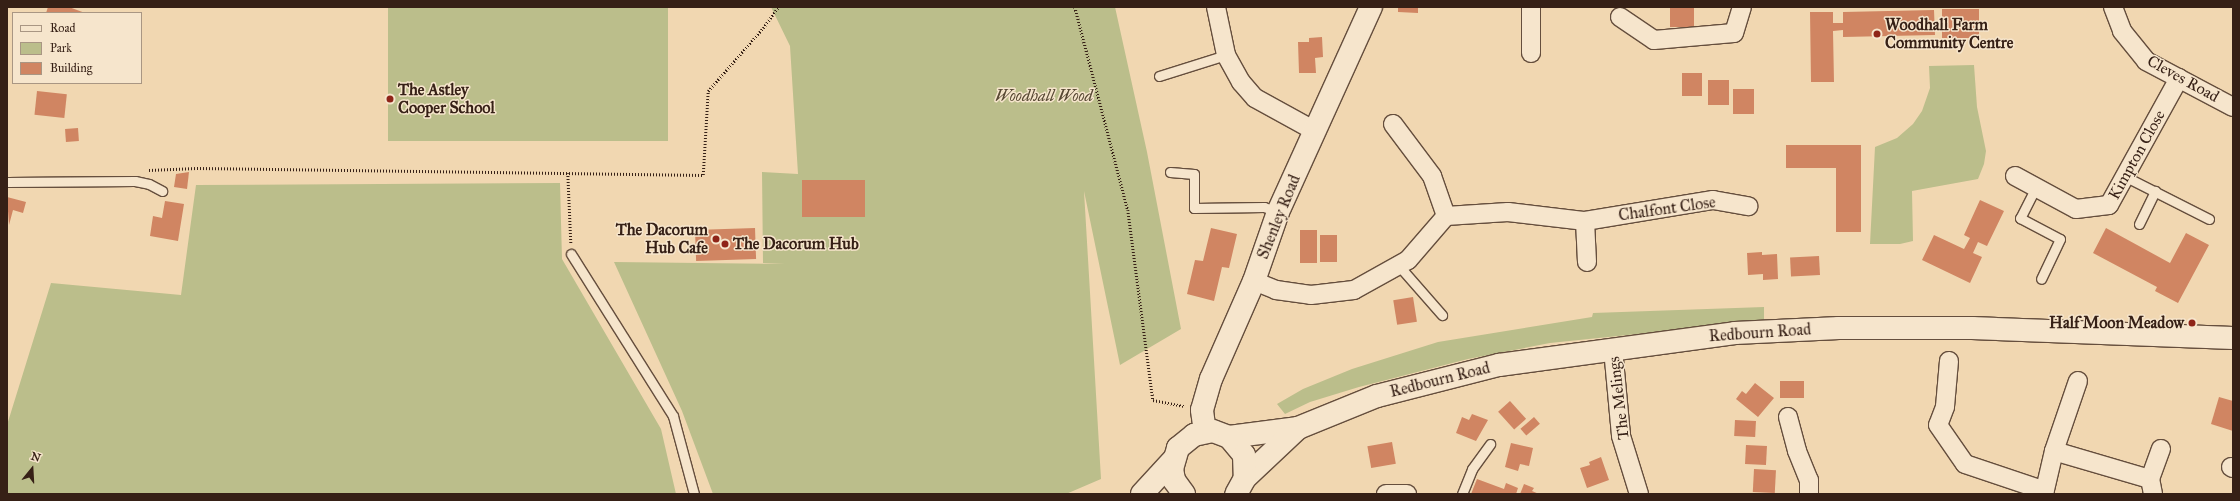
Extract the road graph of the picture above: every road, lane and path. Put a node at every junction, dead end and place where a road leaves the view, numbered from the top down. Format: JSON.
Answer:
{"nodes":[{"id":1,"x":778,"y":7,"type":"edge"},
{"id":2,"x":1074,"y":7,"type":"edge"},
{"id":3,"x":1216,"y":7,"type":"edge"},
{"id":4,"x":1371,"y":7,"type":"edge"},
{"id":5,"x":1531,"y":7,"type":"edge"},
{"id":6,"x":1742,"y":7,"type":"edge"},
{"id":7,"x":2113,"y":7,"type":"edge"},
{"id":8,"x":1620,"y":17,"type":"dead end"},
{"id":9,"x":1531,"y":53,"type":"dead end"},
{"id":10,"x":1226,"y":55,"type":"junction"},
{"id":11,"x":1159,"y":76,"type":"dead end"},
{"id":12,"x":2179,"y":78,"type":"junction"},
{"id":13,"x":2233,"y":107,"type":"edge"},
{"id":14,"x":1393,"y":124,"type":"dead end"},
{"id":15,"x":1315,"y":131,"type":"junction"},
{"id":16,"x":141,"y":170,"type":"dead end"},
{"id":17,"x":1170,"y":172,"type":"dead end"},
{"id":18,"x":568,"y":173,"type":"junction"},
{"id":19,"x":2015,"y":176,"type":"dead end"},
{"id":20,"x":2126,"y":177,"type":"junction"},
{"id":21,"x":7,"y":182,"type":"edge"},
{"id":22,"x":2036,"y":187,"type":"junction"},
{"id":23,"x":162,"y":191,"type":"dead end"},
{"id":24,"x":2155,"y":191,"type":"junction"},
{"id":25,"x":1748,"y":206,"type":"dead end"},
{"id":26,"x":1278,"y":212,"type":"junction"},
{"id":27,"x":1446,"y":216,"type":"junction"},
{"id":28,"x":2208,"y":219,"type":"dead end"},
{"id":29,"x":1585,"y":221,"type":"junction"},
{"id":30,"x":2139,"y":224,"type":"dead end"},
{"id":31,"x":571,"y":254,"type":"joint"},
{"id":32,"x":1587,"y":262,"type":"dead end"},
{"id":33,"x":1400,"y":267,"type":"junction"},
{"id":34,"x":2041,"y":279,"type":"dead end"},
{"id":35,"x":1254,"y":281,"type":"junction"},
{"id":36,"x":1442,"y":315,"type":"dead end"},
{"id":37,"x":2233,"y":338,"type":"edge"},
{"id":38,"x":1613,"y":349,"type":"junction"},
{"id":39,"x":1949,"y":361,"type":"dead end"},
{"id":40,"x":2078,"y":381,"type":"dead end"},
{"id":41,"x":1202,"y":410,"type":"junction"},
{"id":42,"x":1788,"y":417,"type":"dead end"},
{"id":43,"x":1298,"y":428,"type":"junction"},
{"id":44,"x":1205,"y":432,"type":"junction"},
{"id":45,"x":1229,"y":437,"type":"junction"},
{"id":46,"x":1490,"y":444,"type":"dead end"},
{"id":47,"x":2161,"y":449,"type":"dead end"},
{"id":48,"x":2054,"y":451,"type":"junction"},
{"id":49,"x":1174,"y":458,"type":"junction"},
{"id":50,"x":1241,"y":486,"type":"edge"},
{"id":51,"x":2152,"y":487,"type":"edge"},
{"id":52,"x":2045,"y":492,"type":"edge"},
{"id":53,"x":694,"y":494,"type":"edge"},
{"id":54,"x":1142,"y":494,"type":"edge"},
{"id":55,"x":1184,"y":494,"type":"edge"},
{"id":56,"x":1386,"y":494,"type":"edge"},
{"id":57,"x":1407,"y":494,"type":"edge"},
{"id":58,"x":1462,"y":494,"type":"edge"},
{"id":59,"x":1639,"y":494,"type":"edge"},
{"id":60,"x":1808,"y":494,"type":"edge"}],
"edges":[{"from":1,"to":18,"type":"path"},
{"from":2,"to":41,"type":"path"},
{"from":3,"to":10,"type":"street"},
{"from":4,"to":15,"type":"main road","name":"Shenley Road"},
{"from":5,"to":9,"type":"street"},
{"from":6,"to":8,"type":"street"},
{"from":7,"to":12,"type":"street","name":"Cleves Road"},
{"from":10,"to":11,"type":"lane"},
{"from":10,"to":15,"type":"street"},
{"from":12,"to":13,"type":"street","name":"Cleves Road"},
{"from":12,"to":20,"type":"street","name":"Kimpton Close"},
{"from":14,"to":27,"type":"street"},
{"from":15,"to":26,"type":"main road","name":"Shenley Road"},
{"from":16,"to":18,"type":"path"},
{"from":17,"to":26,"type":"lane"},
{"from":18,"to":31,"type":"path"},
{"from":19,"to":22,"type":"street","name":"Kimpton Close"},
{"from":20,"to":22,"type":"street","name":"Kimpton Close"},
{"from":20,"to":24,"type":"lane"},
{"from":21,"to":23,"type":"lane"},
{"from":22,"to":34,"type":"lane"},
{"from":24,"to":28,"type":"lane"},
{"from":24,"to":30,"type":"lane"},
{"from":25,"to":29,"type":"street","name":"Chalfont Close"},
{"from":26,"to":35,"type":"main road","name":"Shenley Road"},
{"from":27,"to":29,"type":"street","name":"Chalfont Close"},
{"from":27,"to":33,"type":"street"},
{"from":29,"to":32,"type":"street"},
{"from":31,"to":53,"type":"lane"},
{"from":33,"to":35,"type":"street"},
{"from":33,"to":36,"type":"lane"},
{"from":35,"to":41,"type":"main road","name":"Shenley Road"},
{"from":37,"to":38,"type":"main road","name":"Redbourn Road"},
{"from":38,"to":43,"type":"main road","name":"Redbourn Road"},
{"from":38,"to":59,"type":"street","name":"The Melings"},
{"from":39,"to":52,"type":"street"},
{"from":40,"to":48,"type":"street"},
{"from":41,"to":44,"type":"main road","name":"Shenley Road"},
{"from":42,"to":60,"type":"street"},
{"from":43,"to":45,"type":"main road","name":"Redbourn Road"},
{"from":43,"to":50,"type":"main road","name":"Redbourn Road"},
{"from":44,"to":45,"type":"main road"},
{"from":44,"to":49,"type":"main road"},
{"from":45,"to":50,"type":"main road"},
{"from":46,"to":58,"type":"lane"},
{"from":47,"to":51,"type":"street"},
{"from":48,"to":51,"type":"street"},
{"from":48,"to":52,"type":"street"},
{"from":49,"to":54,"type":"main road"},
{"from":49,"to":55,"type":"main road"},
{"from":56,"to":57,"type":"street"}]}
